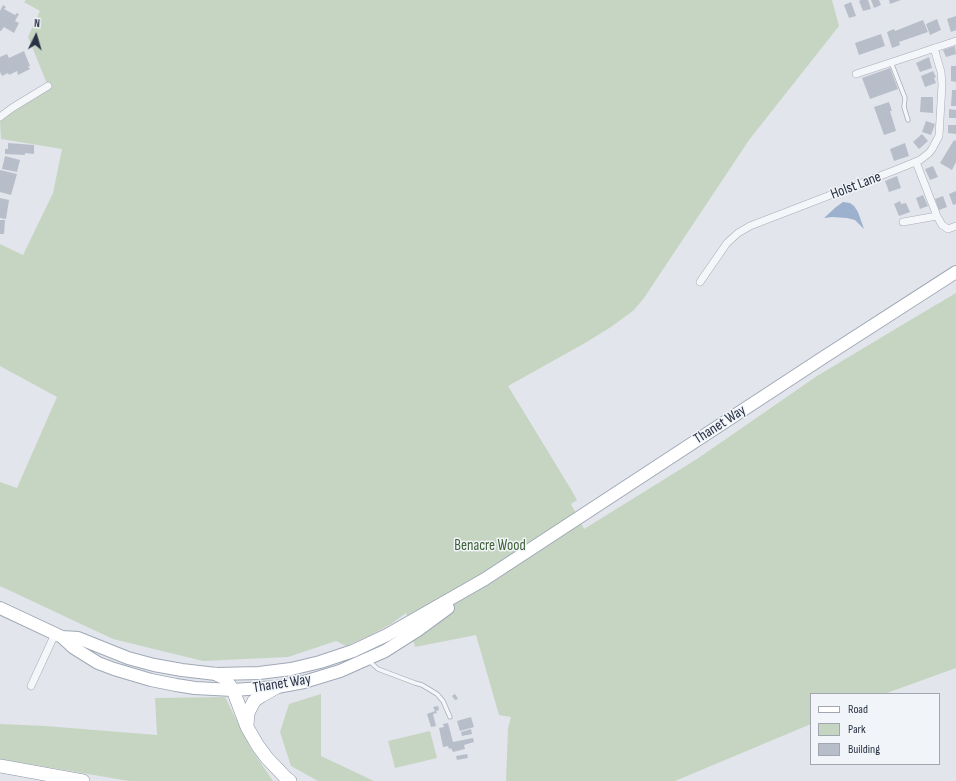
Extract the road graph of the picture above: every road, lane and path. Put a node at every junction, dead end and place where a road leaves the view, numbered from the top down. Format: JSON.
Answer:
{"nodes":[{"id":1,"x":956,"y":40,"type":"edge"},
{"id":2,"x":934,"y":48,"type":"junction"},
{"id":3,"x":891,"y":62,"type":"junction"},
{"id":4,"x":856,"y":74,"type":"dead end"},
{"id":5,"x":48,"y":86,"type":"dead end"},
{"id":6,"x":0,"y":117,"type":"edge"},
{"id":7,"x":908,"y":120,"type":"dead end"},
{"id":8,"x":916,"y":162,"type":"junction"},
{"id":9,"x":936,"y":216,"type":"junction"},
{"id":10,"x":903,"y":222,"type":"dead end"},
{"id":11,"x":956,"y":226,"type":"edge"},
{"id":12,"x":956,"y":272,"type":"edge"},
{"id":13,"x":700,"y":282,"type":"dead end"},
{"id":14,"x":485,"y":579,"type":"junction"},
{"id":15,"x":0,"y":608,"type":"edge"},
{"id":16,"x":58,"y":635,"type":"junction"},
{"id":17,"x":367,"y":659,"type":"junction"},
{"id":18,"x":216,"y":674,"type":"junction"},
{"id":19,"x":31,"y":686,"type":"dead end"},
{"id":20,"x":277,"y":687,"type":"junction"},
{"id":21,"x":233,"y":690,"type":"junction"},
{"id":22,"x":450,"y":717,"type":"dead end"},
{"id":23,"x":247,"y":727,"type":"junction"},
{"id":24,"x":0,"y":766,"type":"edge"},
{"id":25,"x":83,"y":781,"type":"edge"},
{"id":26,"x":290,"y":781,"type":"edge"}],
"edges":[{"from":1,"to":2,"type":"street"},
{"from":2,"to":3,"type":"street"},
{"from":2,"to":8,"type":"street","name":"Holst Lane"},
{"from":3,"to":4,"type":"street"},
{"from":3,"to":7,"type":"lane"},
{"from":5,"to":6,"type":"street"},
{"from":8,"to":9,"type":"street"},
{"from":8,"to":13,"type":"street","name":"Holst Lane"},
{"from":9,"to":10,"type":"street"},
{"from":9,"to":11,"type":"street"},
{"from":12,"to":14,"type":"main road","name":"Thanet Way"},
{"from":14,"to":17,"type":"main road","name":"Thanet Way"},
{"from":14,"to":18,"type":"main road","name":"Thanet Way"},
{"from":15,"to":16,"type":"main road","name":"Thanet Way"},
{"from":16,"to":18,"type":"main road","name":"Thanet Way"},
{"from":16,"to":19,"type":"street"},
{"from":16,"to":21,"type":"main road","name":"Thanet Way"},
{"from":17,"to":20,"type":"main road","name":"Thanet Way"},
{"from":17,"to":22,"type":"lane"},
{"from":18,"to":21,"type":"highway"},
{"from":20,"to":21,"type":"main road","name":"Thanet Way"},
{"from":20,"to":23,"type":"highway"},
{"from":21,"to":23,"type":"highway"},
{"from":23,"to":26,"type":"highway"},
{"from":24,"to":25,"type":"highway"}]}
